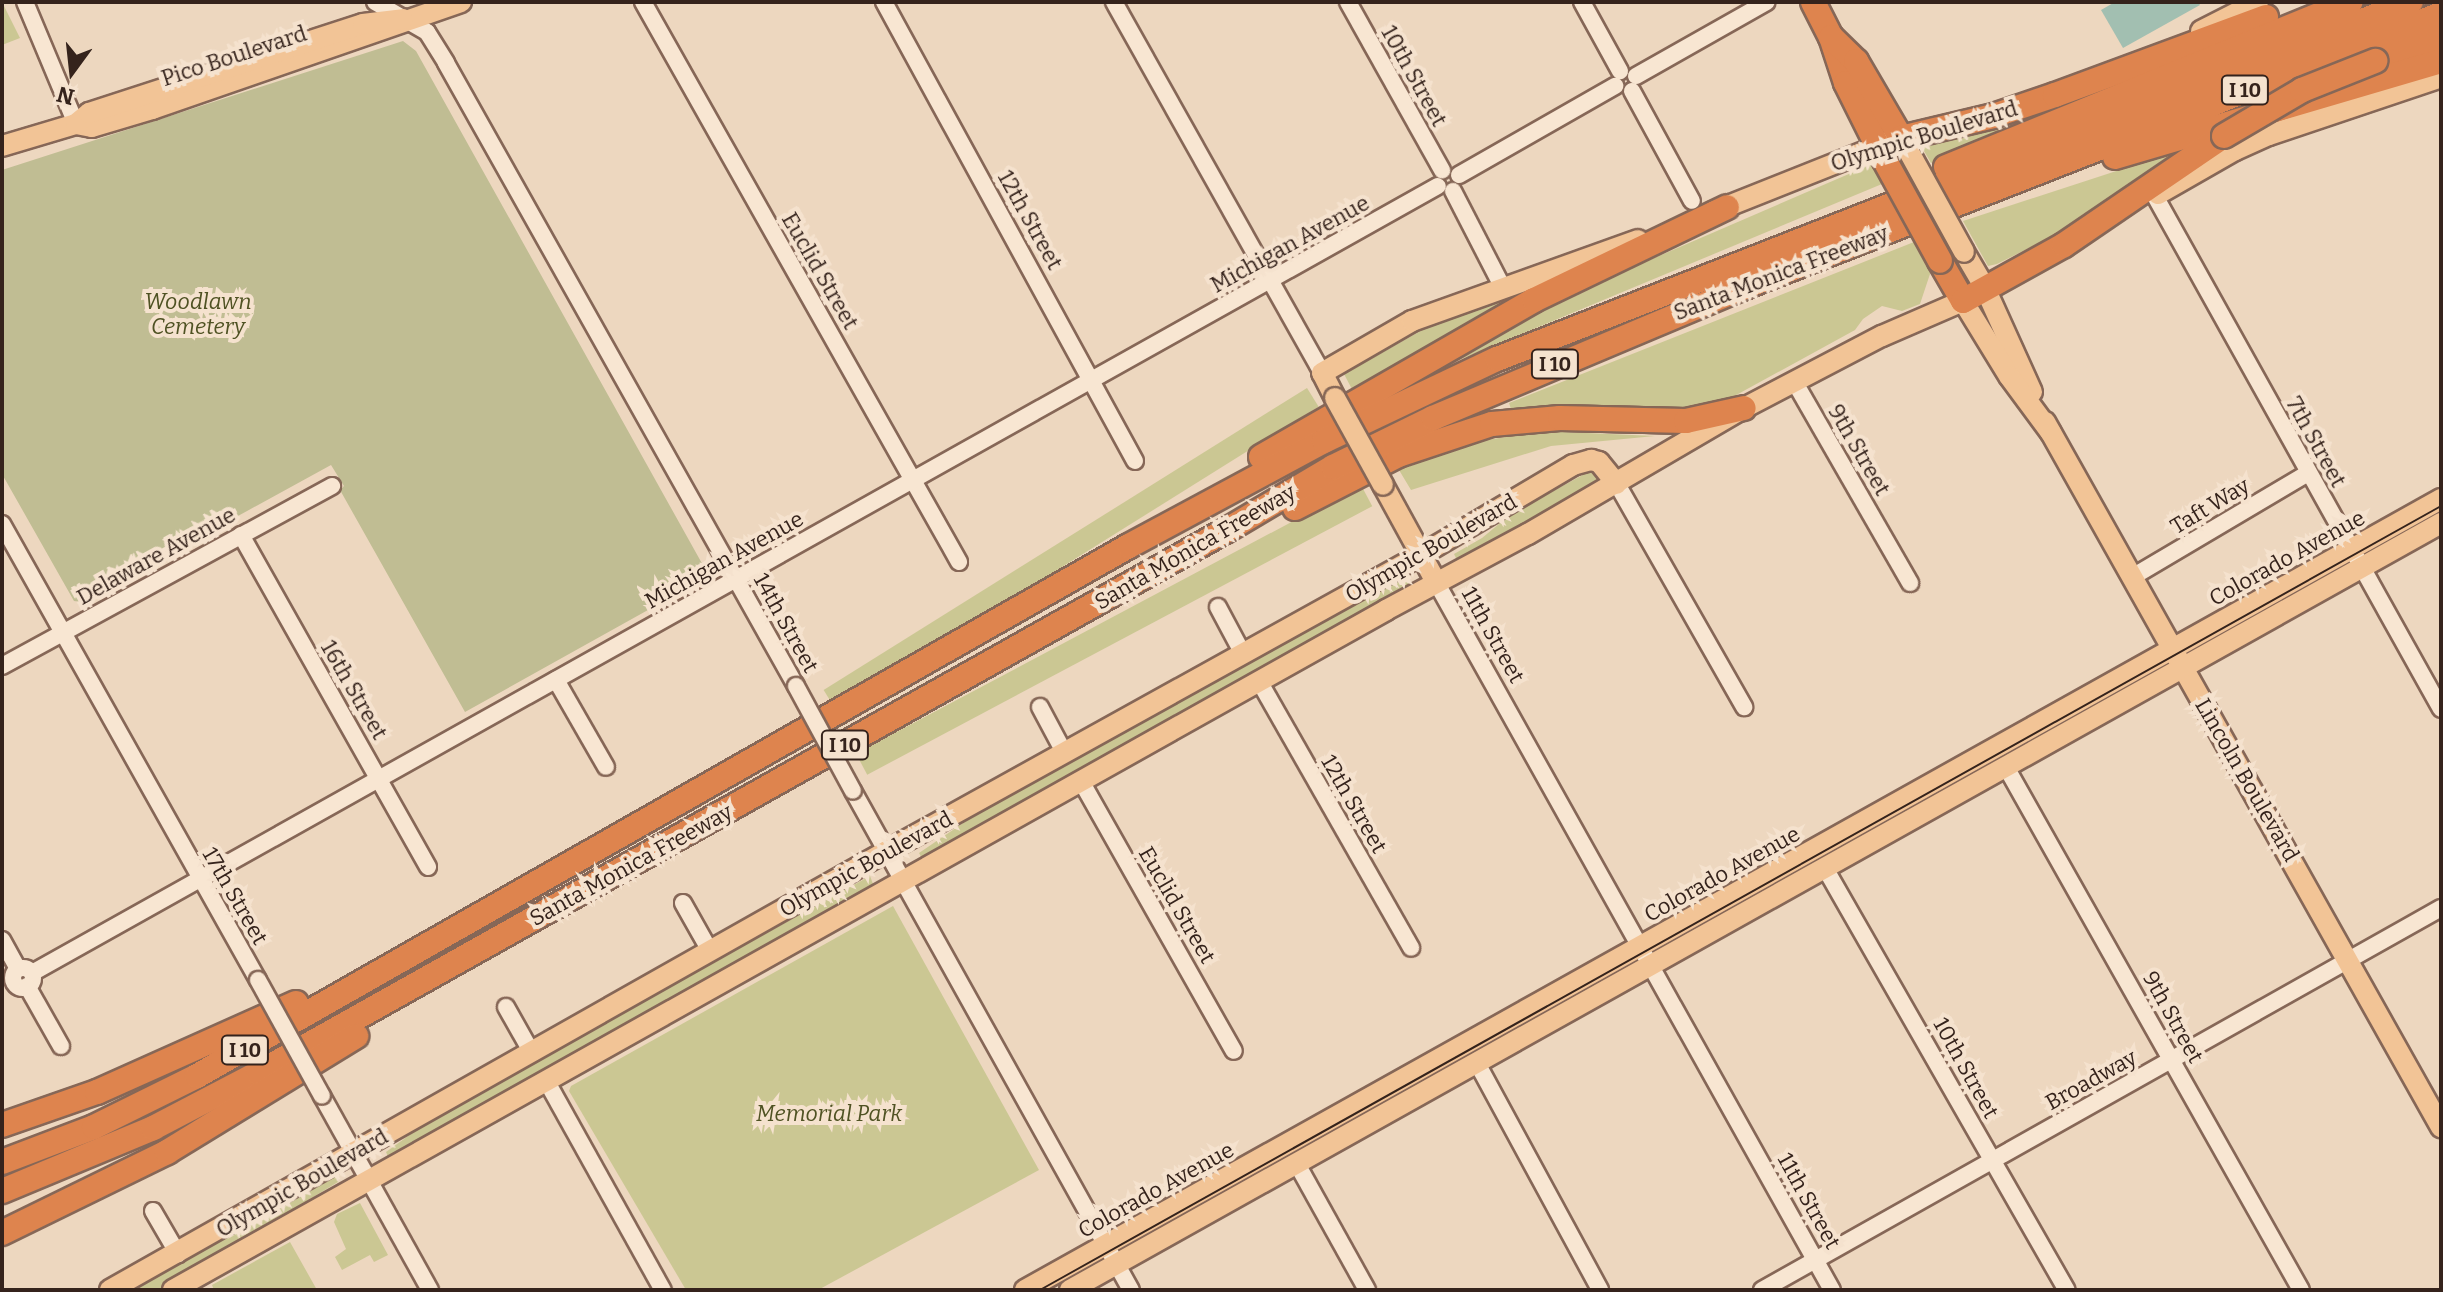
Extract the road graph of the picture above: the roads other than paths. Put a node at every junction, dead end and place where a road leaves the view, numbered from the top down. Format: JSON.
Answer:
{"nodes":[{"id":1,"x":25,"y":2,"type":"edge"},
{"id":2,"x":375,"y":2,"type":"edge"},
{"id":3,"x":461,"y":2,"type":"edge"},
{"id":4,"x":643,"y":2,"type":"edge"},
{"id":5,"x":884,"y":2,"type":"edge"},
{"id":6,"x":1114,"y":2,"type":"edge"},
{"id":7,"x":1348,"y":2,"type":"edge"},
{"id":8,"x":1582,"y":2,"type":"edge"},
{"id":9,"x":1767,"y":2,"type":"edge"},
{"id":10,"x":1813,"y":2,"type":"edge"},
{"id":11,"x":2258,"y":2,"type":"edge"},
{"id":12,"x":2351,"y":2,"type":"edge"},
{"id":13,"x":2411,"y":2,"type":"edge"},
{"id":14,"x":2308,"y":10,"type":"edge"},
{"id":15,"x":2441,"y":14,"type":"edge"},
{"id":16,"x":403,"y":19,"type":"junction"},
{"id":17,"x":1831,"y":37,"type":"junction"},
{"id":18,"x":2441,"y":39,"type":"edge"},
{"id":19,"x":2148,"y":60,"type":"junction"},
{"id":20,"x":2441,"y":61,"type":"edge"},
{"id":21,"x":2441,"y":77,"type":"edge"},
{"id":22,"x":1626,"y":81,"type":"junction"},
{"id":23,"x":76,"y":124,"type":"junction"},
{"id":24,"x":1904,"y":144,"type":"junction"},
{"id":25,"x":2,"y":146,"type":"edge"},
{"id":26,"x":1880,"y":152,"type":"junction"},
{"id":27,"x":2049,"y":169,"type":"junction"},
{"id":28,"x":1448,"y":180,"type":"junction"},
{"id":29,"x":2155,"y":196,"type":"junction"},
{"id":30,"x":1692,"y":201,"type":"dead end"},
{"id":31,"x":1727,"y":207,"type":"junction"},
{"id":32,"x":2064,"y":245,"type":"junction"},
{"id":33,"x":1757,"y":255,"type":"junction"},
{"id":34,"x":1269,"y":280,"type":"junction"},
{"id":35,"x":1503,"y":288,"type":"junction"},
{"id":36,"x":1985,"y":288,"type":"junction"},
{"id":37,"x":1963,"y":301,"type":"junction"},
{"id":38,"x":1322,"y":373,"type":"junction"},
{"id":39,"x":1092,"y":380,"type":"junction"},
{"id":40,"x":1794,"y":381,"type":"junction"},
{"id":41,"x":1744,"y":408,"type":"junction"},
{"id":42,"x":2051,"y":433,"type":"junction"},
{"id":43,"x":1135,"y":461,"type":"dead end"},
{"id":44,"x":2308,"y":473,"type":"junction"},
{"id":45,"x":913,"y":480,"type":"junction"},
{"id":46,"x":1617,"y":484,"type":"junction"},
{"id":47,"x":332,"y":486,"type":"dead end"},
{"id":48,"x":2441,"y":499,"type":"edge"},
{"id":49,"x":2441,"y":523,"type":"edge"},
{"id":50,"x":2,"y":524,"type":"edge"},
{"id":51,"x":1227,"y":530,"type":"junction"},
{"id":52,"x":241,"y":535,"type":"junction"},
{"id":53,"x":1129,"y":546,"type":"junction"},
{"id":54,"x":2351,"y":550,"type":"junction"},
{"id":55,"x":1421,"y":555,"type":"junction"},
{"id":56,"x":959,"y":562,"type":"dead end"},
{"id":57,"x":2362,"y":569,"type":"junction"},
{"id":58,"x":2134,"y":576,"type":"junction"},
{"id":59,"x":737,"y":579,"type":"junction"},
{"id":60,"x":1436,"y":582,"type":"junction"},
{"id":61,"x":1910,"y":583,"type":"dead end"},
{"id":62,"x":1218,"y":607,"type":"dead end"},
{"id":63,"x":62,"y":632,"type":"junction"},
{"id":64,"x":1243,"y":654,"type":"junction"},
{"id":65,"x":2179,"y":659,"type":"junction"},
{"id":66,"x":2,"y":666,"type":"edge"},
{"id":67,"x":556,"y":680,"type":"junction"},
{"id":68,"x":1259,"y":681,"type":"junction"},
{"id":69,"x":1040,"y":707,"type":"dead end"},
{"id":70,"x":1744,"y":707,"type":"dead end"},
{"id":71,"x":2441,"y":709,"type":"edge"},
{"id":72,"x":1065,"y":754,"type":"junction"},
{"id":73,"x":606,"y":767,"type":"dead end"},
{"id":74,"x":2006,"y":767,"type":"junction"},
{"id":75,"x":379,"y":779,"type":"junction"},
{"id":76,"x":1081,"y":781,"type":"junction"},
{"id":77,"x":887,"y":851,"type":"junction"},
{"id":78,"x":428,"y":867,"type":"dead end"},
{"id":79,"x":1825,"y":868,"type":"junction"},
{"id":80,"x":199,"y":880,"type":"junction"},
{"id":81,"x":902,"y":880,"type":"junction"},
{"id":82,"x":683,"y":903,"type":"dead end"},
{"id":83,"x":2441,"y":908,"type":"edge"},
{"id":84,"x":478,"y":916,"type":"junction"},
{"id":85,"x":2,"y":940,"type":"edge"},
{"id":86,"x":1640,"y":947,"type":"junction"},
{"id":87,"x":1411,"y":948,"type":"dead end"},
{"id":88,"x":710,"y":951,"type":"junction"},
{"id":89,"x":463,"y":959,"type":"junction"},
{"id":90,"x":2349,"y":961,"type":"junction"},
{"id":91,"x":1651,"y":967,"type":"junction"},
{"id":92,"x":19,"y":980,"type":"edge"},
{"id":93,"x":506,"y":1007,"type":"dead end"},
{"id":94,"x":61,"y":1046,"type":"dead end"},
{"id":95,"x":1234,"y":1051,"type":"dead end"},
{"id":96,"x":532,"y":1053,"type":"junction"},
{"id":97,"x":2172,"y":1059,"type":"junction"},
{"id":98,"x":1477,"y":1063,"type":"junction"},
{"id":99,"x":547,"y":1082,"type":"junction"},
{"id":100,"x":2,"y":1125,"type":"edge"},
{"id":101,"x":2441,"y":1127,"type":"edge"},
{"id":102,"x":354,"y":1154,"type":"junction"},
{"id":103,"x":1992,"y":1161,"type":"junction"},
{"id":104,"x":2,"y":1162,"type":"edge"},
{"id":105,"x":1297,"y":1164,"type":"junction"},
{"id":106,"x":368,"y":1179,"type":"junction"},
{"id":107,"x":2,"y":1191,"type":"edge"},
{"id":108,"x":153,"y":1211,"type":"dead end"},
{"id":109,"x":2,"y":1233,"type":"edge"},
{"id":110,"x":178,"y":1254,"type":"junction"},
{"id":111,"x":1112,"y":1255,"type":"junction"},
{"id":112,"x":1815,"y":1261,"type":"junction"},
{"id":113,"x":195,"y":1285,"type":"edge"},
{"id":114,"x":110,"y":1290,"type":"edge"},
{"id":115,"x":173,"y":1290,"type":"edge"},
{"id":116,"x":430,"y":1290,"type":"edge"},
{"id":117,"x":663,"y":1290,"type":"edge"},
{"id":118,"x":1025,"y":1290,"type":"edge"},
{"id":119,"x":1070,"y":1290,"type":"edge"},
{"id":120,"x":1131,"y":1290,"type":"edge"},
{"id":121,"x":1367,"y":1290,"type":"edge"},
{"id":122,"x":1600,"y":1290,"type":"edge"},
{"id":123,"x":1762,"y":1290,"type":"edge"},
{"id":124,"x":1832,"y":1290,"type":"edge"},
{"id":125,"x":2067,"y":1290,"type":"edge"},
{"id":126,"x":2301,"y":1290,"type":"edge"}],
"edges":[{"from":1,"to":23,"type":"street"},
{"from":2,"to":16,"type":"street","name":"14th Street"},
{"from":3,"to":16,"type":"main road","name":"Pico Boulevard"},
{"from":4,"to":45,"type":"street","name":"Euclid Street"},
{"from":5,"to":39,"type":"street","name":"12th Street"},
{"from":6,"to":34,"type":"street","name":"11th Street"},
{"from":7,"to":28,"type":"street","name":"10th Street"},
{"from":8,"to":22,"type":"street"},
{"from":9,"to":22,"type":"street","name":"Michigan Avenue"},
{"from":10,"to":17,"type":"highway","name":"Lincoln Boulevard"},
{"from":11,"to":19,"type":"main road","name":"Olympic Boulevard"},
{"from":12,"to":14,"type":"highway"},
{"from":13,"to":33,"type":"highway","name":"Santa Monica Freeway","number":"I 10"},
{"from":14,"to":19,"type":"highway"},
{"from":14,"to":33,"type":"highway"},
{"from":15,"to":27,"type":"highway","name":"Santa Monica Freeway","number":"I 10"},
{"from":16,"to":23,"type":"main road","name":"Pico Boulevard"},
{"from":16,"to":59,"type":"street","name":"14th Street"},
{"from":17,"to":24,"type":"highway","name":"Lincoln Boulevard"},
{"from":17,"to":26,"type":"highway","name":"Lincoln Boulevard"},
{"from":18,"to":32,"type":"highway","bridge":true},
{"from":19,"to":24,"type":"highway","name":"Olympic Boulevard"},
{"from":20,"to":27,"type":"highway"},
{"from":21,"to":29,"type":"main road","name":"Olympic Boulevard"},
{"from":22,"to":28,"type":"street","name":"Michigan Avenue"},
{"from":22,"to":30,"type":"street"},
{"from":23,"to":25,"type":"main road","name":"Pico Boulevard"},
{"from":24,"to":26,"type":"main road","name":"Olympic Boulevard"},
{"from":24,"to":36,"type":"main road","name":"Lincoln Boulevard","bridge":true},
{"from":26,"to":31,"type":"main road","name":"Olympic Boulevard"},
{"from":26,"to":37,"type":"highway","name":"Lincoln Boulevard","bridge":true},
{"from":27,"to":51,"type":"highway","name":"Santa Monica Freeway","number":"I 10"},
{"from":28,"to":34,"type":"street","name":"Michigan Avenue"},
{"from":28,"to":35,"type":"street","name":"10th Street"},
{"from":29,"to":32,"type":"main road","name":"Olympic Boulevard"},
{"from":29,"to":44,"type":"street","name":"7th Street"},
{"from":31,"to":35,"type":"main road","name":"Olympic Boulevard"},
{"from":31,"to":53,"type":"highway"},
{"from":32,"to":36,"type":"highway","name":"Olympic Boulevard"},
{"from":33,"to":53,"type":"highway","name":"Santa Monica Freeway","number":"I 10"},
{"from":34,"to":38,"type":"street","name":"11th Street"},
{"from":34,"to":39,"type":"street","name":"Michigan Avenue"},
{"from":35,"to":38,"type":"main road","name":"Olympic Boulevard"},
{"from":36,"to":37,"type":"highway","name":"Olympic Boulevard"},
{"from":36,"to":42,"type":"main road","name":"Lincoln Boulevard"},
{"from":37,"to":40,"type":"main road","name":"Olympic Boulevard"},
{"from":37,"to":42,"type":"main road","name":"Lincoln Boulevard"},
{"from":38,"to":55,"type":"main road","name":"11th Street","bridge":true},
{"from":39,"to":43,"type":"street","name":"12th Street"},
{"from":39,"to":45,"type":"street","name":"Michigan Avenue"},
{"from":40,"to":41,"type":"main road","name":"Olympic Boulevard"},
{"from":40,"to":61,"type":"street","name":"9th Street"},
{"from":41,"to":46,"type":"main road","name":"Olympic Boulevard"},
{"from":41,"to":51,"type":"highway"},
{"from":42,"to":58,"type":"main road","name":"Lincoln Boulevard"},
{"from":44,"to":54,"type":"street","name":"7th Street"},
{"from":44,"to":58,"type":"street","name":"Taft Way"},
{"from":45,"to":56,"type":"street","name":"Euclid Street"},
{"from":45,"to":59,"type":"street","name":"Michigan Avenue"},
{"from":46,"to":55,"type":"main road","name":"Olympic Boulevard"},
{"from":46,"to":60,"type":"main road","name":"Olympic Boulevard"},
{"from":46,"to":70,"type":"street"},
{"from":47,"to":52,"type":"street","name":"Delaware Avenue"},
{"from":48,"to":54,"type":"main road","name":"Colorado Avenue"},
{"from":49,"to":57,"type":"main road","name":"Colorado Avenue"},
{"from":50,"to":63,"type":"street","name":"17th Street"},
{"from":51,"to":89,"type":"highway","name":"Santa Monica Freeway","number":"I 10"},
{"from":52,"to":63,"type":"street","name":"Delaware Avenue"},
{"from":52,"to":75,"type":"street","name":"16th Street"},
{"from":53,"to":84,"type":"highway","name":"Santa Monica Freeway","number":"I 10"},
{"from":54,"to":57,"type":"street","name":"7th Street"},
{"from":54,"to":65,"type":"main road","name":"Colorado Avenue"},
{"from":55,"to":60,"type":"main road","name":"11th Street"},
{"from":55,"to":64,"type":"main road","name":"Olympic Boulevard"},
{"from":57,"to":65,"type":"main road","name":"Colorado Avenue"},
{"from":57,"to":71,"type":"street","name":"7th Street"},
{"from":58,"to":65,"type":"main road","name":"Lincoln Boulevard"},
{"from":59,"to":67,"type":"street","name":"Michigan Avenue"},
{"from":59,"to":77,"type":"street","name":"14th Street","bridge":true},
{"from":60,"to":68,"type":"main road","name":"Olympic Boulevard"},
{"from":60,"to":86,"type":"street","name":"11th Street"},
{"from":62,"to":64,"type":"street"},
{"from":63,"to":66,"type":"street","name":"Delaware Avenue"},
{"from":63,"to":80,"type":"street","name":"17th Street"},
{"from":64,"to":72,"type":"main road","name":"Olympic Boulevard"},
{"from":65,"to":74,"type":"main road","name":"Colorado Avenue"},
{"from":65,"to":86,"type":"main road","name":"Colorado Avenue"},
{"from":65,"to":90,"type":"main road","name":"Lincoln Boulevard"},
{"from":67,"to":73,"type":"street"},
{"from":67,"to":75,"type":"street","name":"Michigan Avenue"},
{"from":68,"to":76,"type":"main road","name":"Olympic Boulevard"},
{"from":68,"to":87,"type":"street","name":"12th Street"},
{"from":69,"to":72,"type":"street"},
{"from":72,"to":77,"type":"main road","name":"Olympic Boulevard"},
{"from":74,"to":79,"type":"main road","name":"Colorado Avenue"},
{"from":74,"to":97,"type":"street","name":"9th Street"},
{"from":75,"to":78,"type":"street","name":"16th Street"},
{"from":75,"to":80,"type":"street","name":"Michigan Avenue"},
{"from":76,"to":81,"type":"main road","name":"Olympic Boulevard"},
{"from":76,"to":95,"type":"street","name":"Euclid Street"},
{"from":77,"to":81,"type":"street","name":"14th Street"},
{"from":77,"to":88,"type":"main road","name":"Olympic Boulevard"},
{"from":79,"to":91,"type":"main road","name":"Colorado Avenue"},
{"from":79,"to":103,"type":"street","name":"10th Street"},
{"from":80,"to":92,"type":"street","name":"Michigan Avenue"},
{"from":80,"to":102,"type":"street","name":"17th Street","bridge":true},
{"from":81,"to":99,"type":"main road","name":"Olympic Boulevard"},
{"from":81,"to":111,"type":"street","name":"14th Street"},
{"from":82,"to":88,"type":"street"},
{"from":83,"to":90,"type":"street","name":"Broadway"},
{"from":84,"to":100,"type":"highway"},
{"from":84,"to":104,"type":"highway","name":"Santa Monica Freeway","number":"I 10"},
{"from":85,"to":92,"type":"street"},
{"from":86,"to":91,"type":"street","name":"11th Street"},
{"from":86,"to":111,"type":"main road","name":"Colorado Avenue"},
{"from":88,"to":96,"type":"main road","name":"Olympic Boulevard"},
{"from":89,"to":107,"type":"highway","name":"Santa Monica Freeway","number":"I 10"},
{"from":89,"to":109,"type":"highway"},
{"from":90,"to":97,"type":"street","name":"Broadway"},
{"from":90,"to":101,"type":"main road","name":"Lincoln Boulevard"},
{"from":91,"to":98,"type":"main road","name":"Colorado Avenue"},
{"from":91,"to":112,"type":"street","name":"11th Street"},
{"from":92,"to":94,"type":"street"},
{"from":93,"to":96,"type":"street"},
{"from":96,"to":102,"type":"main road","name":"Olympic Boulevard"},
{"from":97,"to":103,"type":"street","name":"Broadway"},
{"from":97,"to":126,"type":"street","name":"9th Street"},
{"from":98,"to":105,"type":"main road","name":"Colorado Avenue"},
{"from":98,"to":122,"type":"street"},
{"from":99,"to":106,"type":"main road","name":"Olympic Boulevard"},
{"from":99,"to":117,"type":"street"},
{"from":102,"to":106,"type":"street","name":"17th Street"},
{"from":102,"to":110,"type":"main road","name":"Olympic Boulevard"},
{"from":103,"to":112,"type":"street","name":"Broadway"},
{"from":103,"to":125,"type":"street","name":"10th Street"},
{"from":105,"to":111,"type":"main road","name":"Colorado Avenue"},
{"from":105,"to":121,"type":"street"},
{"from":106,"to":113,"type":"main road","name":"Olympic Boulevard"},
{"from":106,"to":116,"type":"street","name":"17th Street"},
{"from":108,"to":110,"type":"street"},
{"from":110,"to":114,"type":"main road","name":"Olympic Boulevard"},
{"from":111,"to":118,"type":"main road","name":"Colorado Avenue"},
{"from":111,"to":119,"type":"main road","name":"Colorado Avenue"},
{"from":111,"to":120,"type":"street","name":"14th Street"},
{"from":112,"to":123,"type":"street","name":"Broadway"},
{"from":112,"to":124,"type":"street","name":"11th Street"},
{"from":113,"to":115,"type":"main road","name":"Olympic Boulevard"}]}
